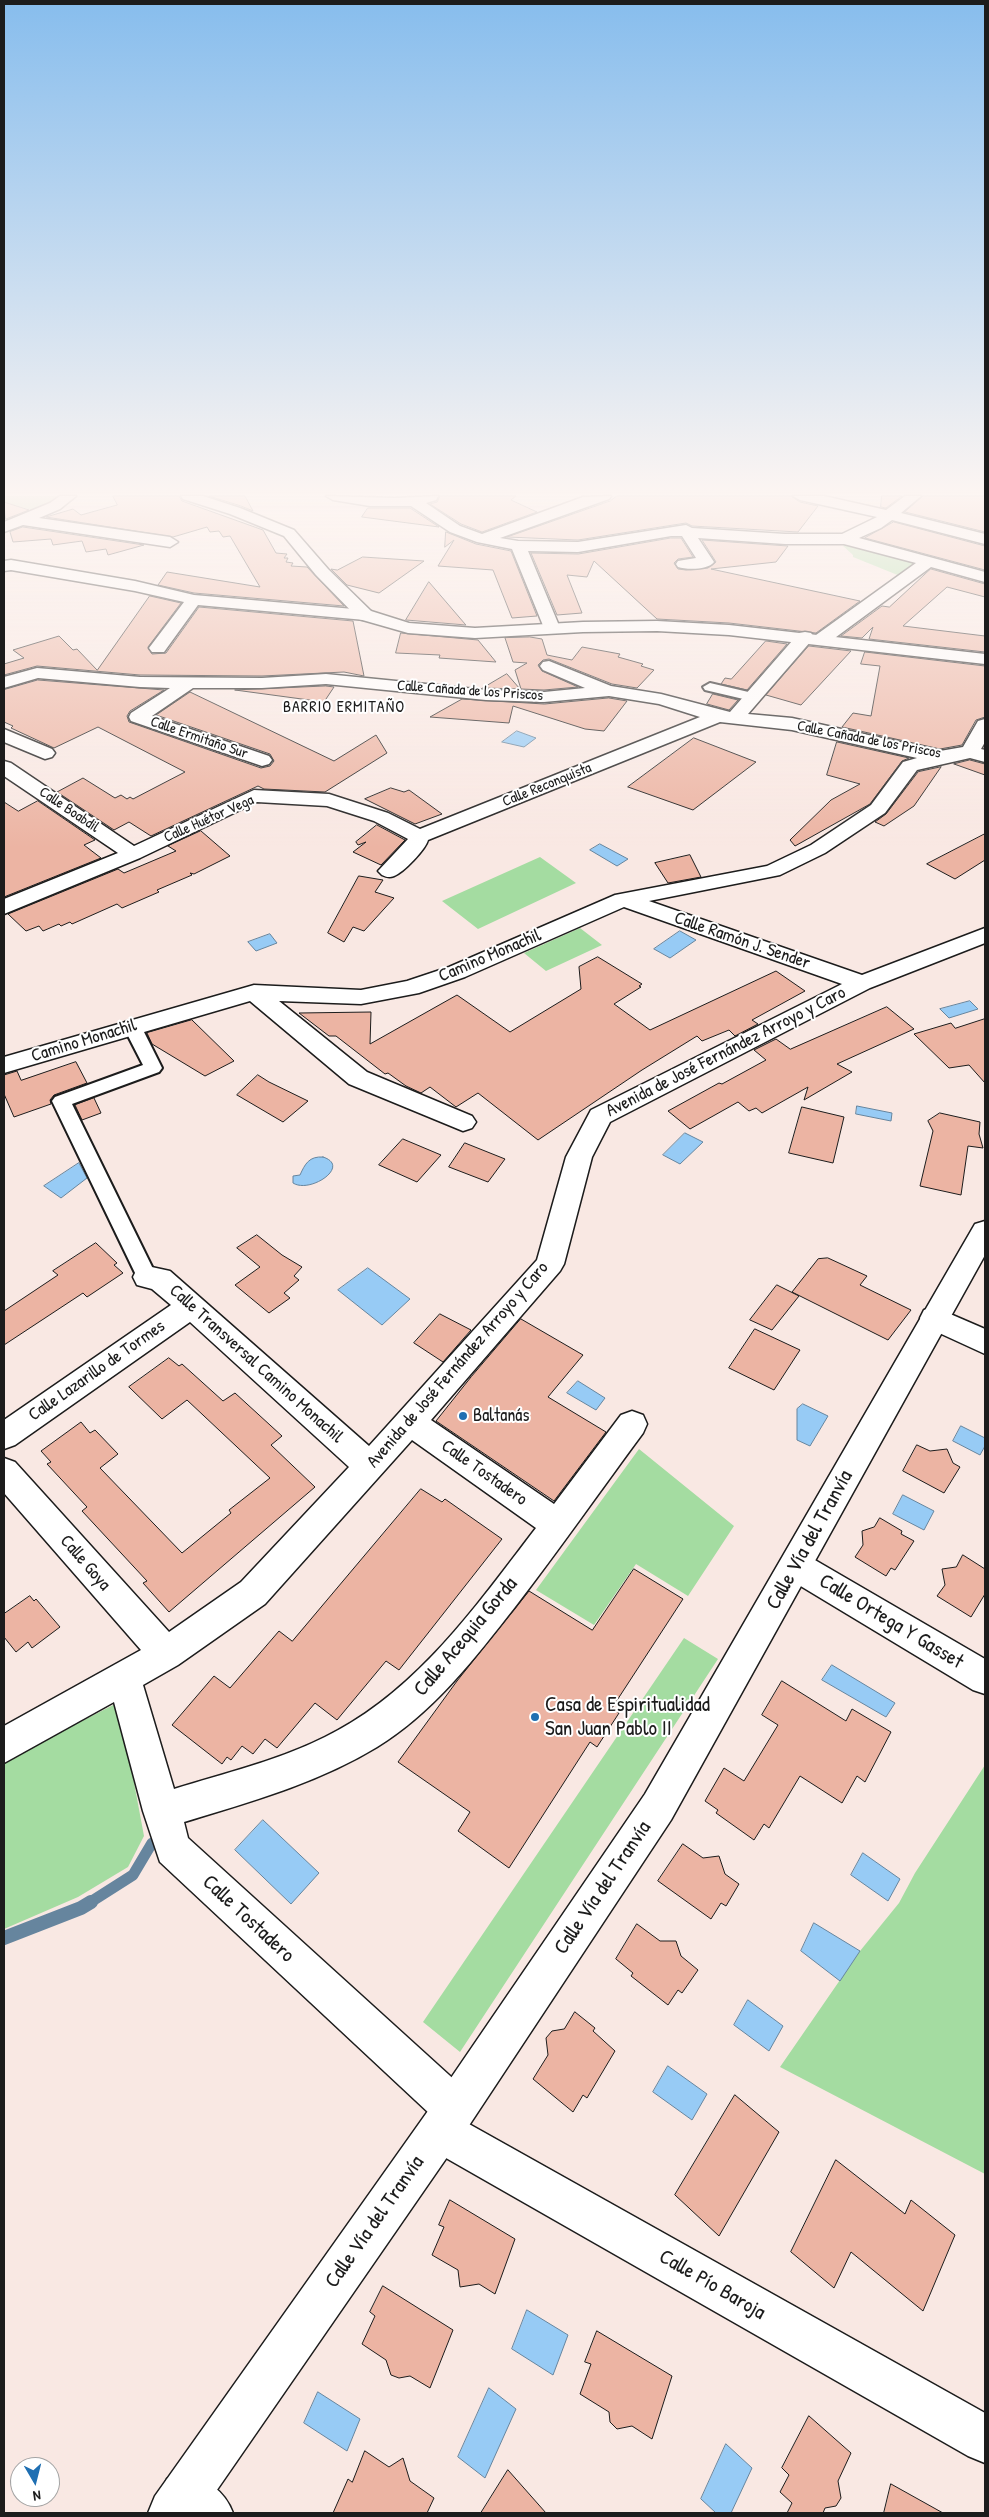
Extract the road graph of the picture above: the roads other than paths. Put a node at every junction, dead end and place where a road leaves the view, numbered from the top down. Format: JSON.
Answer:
{"nodes":[{"id":1,"x":184,"y":613,"type":"edge"},
{"id":2,"x":347,"y":613,"type":"edge"},
{"id":3,"x":546,"y":613,"type":"edge"},
{"id":4,"x":850,"y":613,"type":"edge"},
{"id":5,"x":365,"y":615,"type":"joint"},
{"id":6,"x":552,"y":628,"type":"junction"},
{"id":7,"x":813,"y":638,"type":"junction"},
{"id":8,"x":158,"y":648,"type":"dead end"},
{"id":9,"x":985,"y":659,"type":"edge"},
{"id":10,"x":549,"y":666,"type":"dead end"},
{"id":11,"x":6,"y":679,"type":"edge"},
{"id":12,"x":190,"y":682,"type":"junction"},
{"id":13,"x":710,"y":687,"type":"dead end"},
{"id":14,"x":609,"y":691,"type":"junction"},
{"id":15,"x":752,"y":697,"type":"junction"},
{"id":16,"x":726,"y":716,"type":"junction"},
{"id":17,"x":980,"y":727,"type":"edge"},
{"id":18,"x":4,"y":735,"type":"edge"},
{"id":19,"x":46,"y":753,"type":"dead end"},
{"id":20,"x":978,"y":754,"type":"edge"},
{"id":21,"x":940,"y":757,"type":"junction"},
{"id":22,"x":262,"y":760,"type":"dead end"},
{"id":23,"x":4,"y":767,"type":"edge"},
{"id":24,"x":419,"y":838,"type":"junction"},
{"id":25,"x":133,"y":854,"type":"junction"},
{"id":26,"x":389,"y":870,"type":"dead end"},
{"id":27,"x":623,"y":900,"type":"junction"},
{"id":28,"x":4,"y":907,"type":"edge"},
{"id":29,"x":985,"y":935,"type":"edge"},
{"id":30,"x":862,"y":983,"type":"junction"},
{"id":31,"x":254,"y":992,"type":"junction"},
{"id":32,"x":132,"y":1026,"type":"junction"},
{"id":33,"x":4,"y":1065,"type":"edge"},
{"id":34,"x":464,"y":1122,"type":"dead end"},
{"id":35,"x":985,"y":1231,"type":"edge"},
{"id":36,"x":147,"y":1277,"type":"joint"},
{"id":37,"x":190,"y":1307,"type":"junction"},
{"id":38,"x":934,"y":1318,"type":"junction"},
{"id":39,"x":985,"y":1342,"type":"edge"},
{"id":40,"x":410,"y":1422,"type":"junction"},
{"id":41,"x":632,"y":1424,"type":"dead end"},
{"id":42,"x":4,"y":1436,"type":"edge"},
{"id":43,"x":369,"y":1465,"type":"junction"},
{"id":44,"x":4,"y":1471,"type":"edge"},
{"id":45,"x":558,"y":1525,"type":"junction"},
{"id":46,"x":796,"y":1566,"type":"junction"},
{"id":47,"x":166,"y":1654,"type":"junction"},
{"id":48,"x":124,"y":1678,"type":"junction"},
{"id":49,"x":985,"y":1678,"type":"edge"},
{"id":50,"x":4,"y":1745,"type":"edge"},
{"id":51,"x":161,"y":1811,"type":"junction"},
{"id":52,"x":447,"y":2120,"type":"junction"},
{"id":53,"x":985,"y":2440,"type":"edge"},
{"id":54,"x":188,"y":2508,"type":"edge"}],
"edges":[{"from":1,"to":8,"type":"street"},
{"from":2,"to":5,"type":"street"},
{"from":3,"to":6,"type":"street"},
{"from":4,"to":7,"type":"street"},
{"from":5,"to":6,"type":"street"},
{"from":6,"to":7,"type":"street"},
{"from":7,"to":9,"type":"street"},
{"from":7,"to":15,"type":"street"},
{"from":10,"to":14,"type":"street"},
{"from":11,"to":12,"type":"street","name":"Calle Cañada de los Priscos"},
{"from":12,"to":14,"type":"street","name":"Calle Cañada de los Priscos"},
{"from":12,"to":22,"type":"street","name":"Calle Ermitaño Sur"},
{"from":13,"to":15,"type":"street"},
{"from":14,"to":16,"type":"street","name":"Calle Cañada de los Priscos"},
{"from":15,"to":16,"type":"street"},
{"from":16,"to":21,"type":"street","name":"Calle Cañada de los Priscos"},
{"from":16,"to":24,"type":"street","name":"Calle Reconquista"},
{"from":17,"to":20,"type":"street"},
{"from":18,"to":19,"type":"street"},
{"from":20,"to":21,"type":"street","name":"Calle Cañada de los Priscos"},
{"from":21,"to":27,"type":"street","name":"Camino Monachil"},
{"from":23,"to":25,"type":"street","name":"Calle Boabdil"},
{"from":24,"to":25,"type":"street","name":"Calle Huétor Vega"},
{"from":24,"to":26,"type":"street","name":"Calle Reconquista"},
{"from":25,"to":28,"type":"street","name":"Calle Huétor Vega"},
{"from":27,"to":30,"type":"street","name":"Calle Ramón J. Sender"},
{"from":27,"to":31,"type":"street","name":"Camino Monachil"},
{"from":29,"to":30,"type":"street","name":"Avenida de José Fernández Arroyo y Caro"},
{"from":30,"to":40,"type":"street","name":"Avenida de José Fernández Arroyo y Caro"},
{"from":31,"to":32,"type":"street","name":"Camino Monachil"},
{"from":31,"to":34,"type":"street"},
{"from":32,"to":33,"type":"street","name":"Camino Monachil"},
{"from":32,"to":36,"type":"street","name":"Calle Transversal Camino Monachil"},
{"from":35,"to":38,"type":"street","name":"Calle Vía del Tranvía"},
{"from":36,"to":37,"type":"street","name":"Calle Transversal Camino Monachil"},
{"from":37,"to":42,"type":"street","name":"Calle Lazarillo de Tormes"},
{"from":37,"to":43,"type":"street","name":"Calle Transversal Camino Monachil"},
{"from":38,"to":39,"type":"street"},
{"from":38,"to":46,"type":"street","name":"Calle Vía del Tranvía"},
{"from":40,"to":43,"type":"street","name":"Avenida de José Fernández Arroyo y Caro"},
{"from":40,"to":45,"type":"street","name":"Calle Tostadero"},
{"from":41,"to":45,"type":"street","name":"Calle Acequia Gorda"},
{"from":43,"to":47,"type":"street","name":"Avenida de José Fernández Arroyo y Caro"},
{"from":44,"to":47,"type":"street","name":"Calle Goya"},
{"from":45,"to":51,"type":"street","name":"Calle Acequia Gorda"},
{"from":46,"to":49,"type":"street","name":"Calle Ortega Y Gasset"},
{"from":46,"to":52,"type":"street","name":"Calle Vía del Tranvía"},
{"from":47,"to":48,"type":"street","name":"Avenida de José Fernández Arroyo y Caro"},
{"from":48,"to":50,"type":"street","name":"Avenida de José Fernández Arroyo y Caro"},
{"from":48,"to":51,"type":"street","name":"Calle Tostadero"},
{"from":51,"to":52,"type":"street","name":"Calle Tostadero"},
{"from":52,"to":53,"type":"street","name":"Calle Pío Baroja"},
{"from":52,"to":54,"type":"street","name":"Calle Vía del Tranvía"}]}
